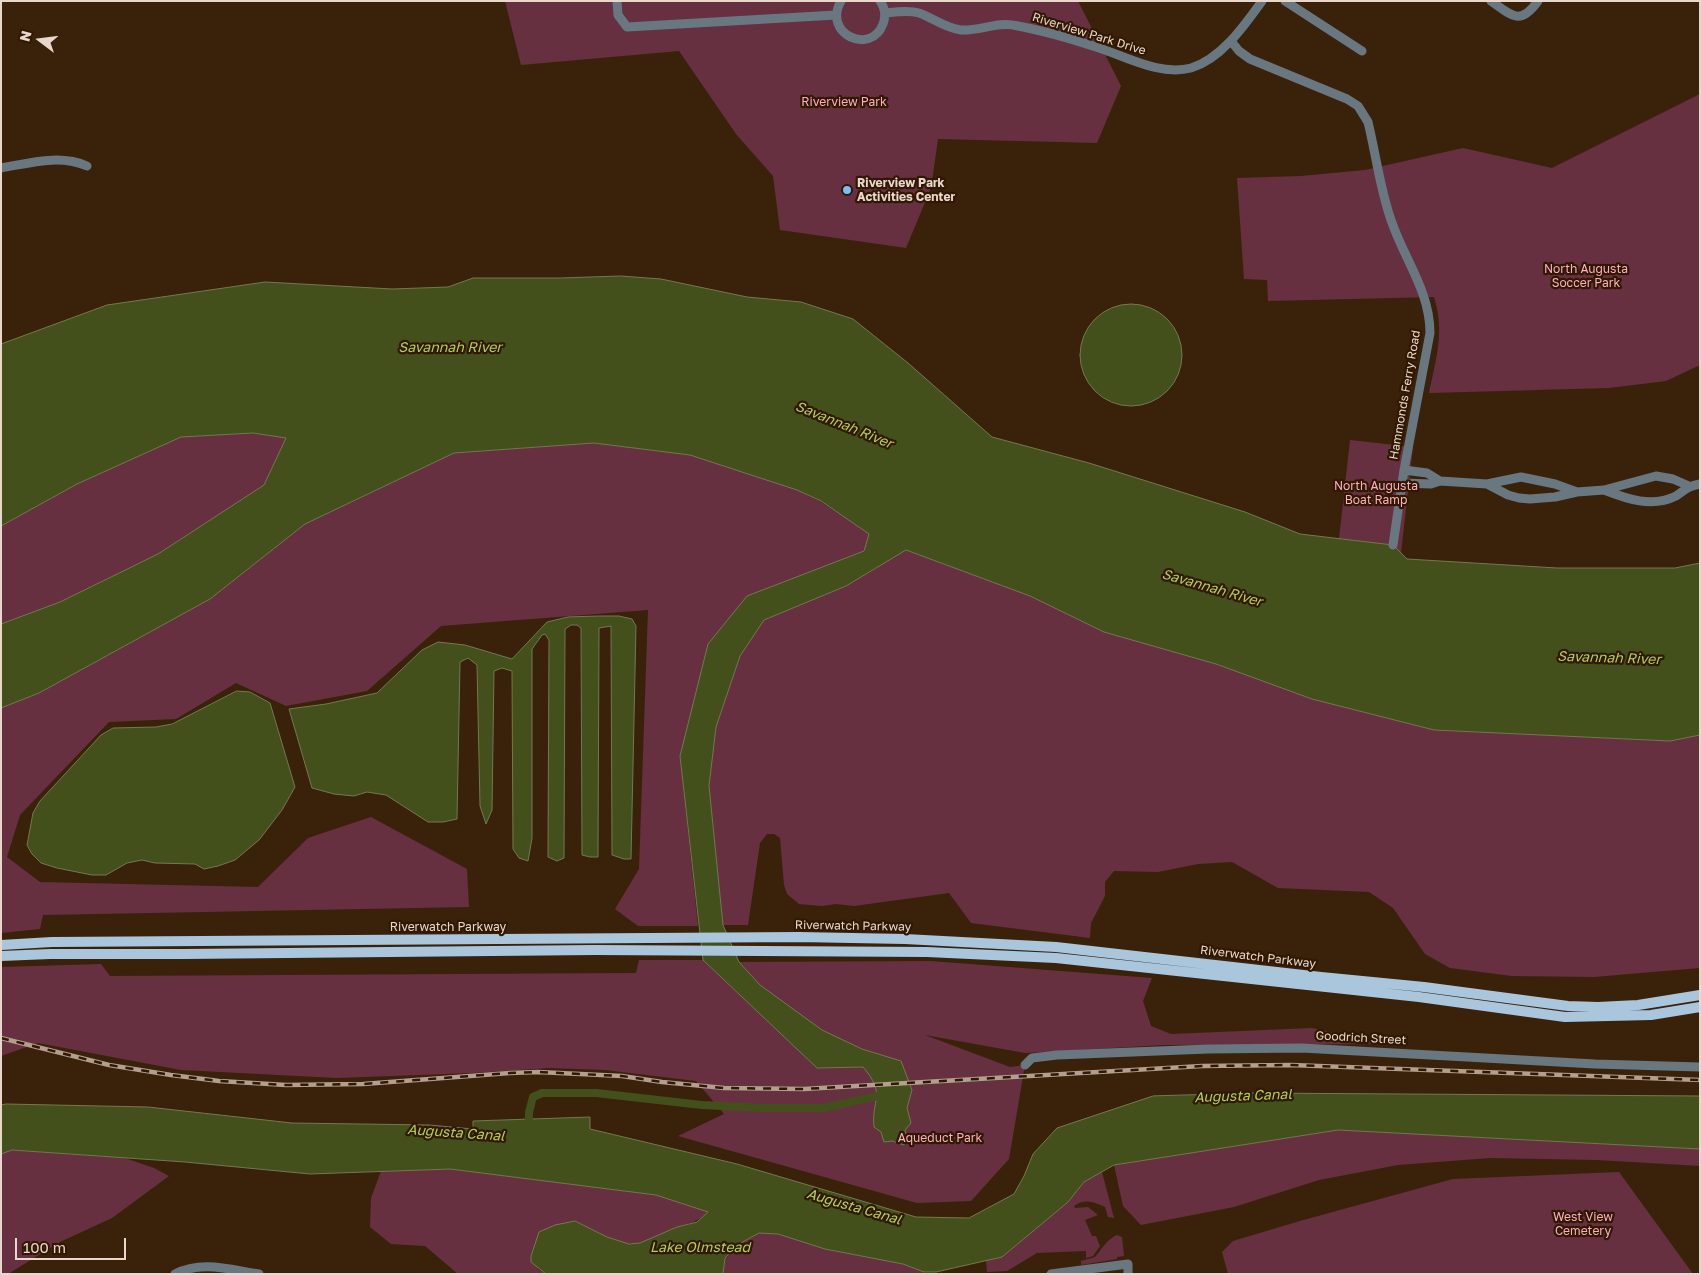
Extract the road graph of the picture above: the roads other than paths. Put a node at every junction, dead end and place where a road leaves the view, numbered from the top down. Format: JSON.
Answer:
{"nodes":[{"id":1,"x":617,"y":1,"type":"edge"},
{"id":2,"x":841,"y":1,"type":"edge"},
{"id":3,"x":880,"y":1,"type":"edge"},
{"id":4,"x":1262,"y":1,"type":"edge"},
{"id":5,"x":1285,"y":1,"type":"edge"},
{"id":6,"x":1491,"y":1,"type":"edge"},
{"id":7,"x":1538,"y":1,"type":"edge"},
{"id":8,"x":885,"y":13,"type":"junction"},
{"id":9,"x":836,"y":15,"type":"junction"},
{"id":10,"x":1231,"y":41,"type":"junction"},
{"id":11,"x":1362,"y":51,"type":"dead end"},
{"id":12,"x":87,"y":166,"type":"dead end"},
{"id":13,"x":1,"y":168,"type":"edge"},
{"id":14,"x":1404,"y":470,"type":"junction"},
{"id":15,"x":1440,"y":481,"type":"junction"},
{"id":16,"x":1403,"y":483,"type":"junction"},
{"id":17,"x":1487,"y":484,"type":"junction"},
{"id":18,"x":1700,"y":484,"type":"edge"},
{"id":19,"x":1689,"y":486,"type":"junction"},
{"id":20,"x":1604,"y":490,"type":"junction"},
{"id":21,"x":1577,"y":492,"type":"junction"},
{"id":22,"x":1393,"y":545,"type":"dead end"},
{"id":23,"x":1,"y":945,"type":"edge"},
{"id":24,"x":1,"y":956,"type":"edge"},
{"id":25,"x":1700,"y":995,"type":"edge"},
{"id":26,"x":1700,"y":1007,"type":"edge"},
{"id":27,"x":1025,"y":1065,"type":"dead end"},
{"id":28,"x":1700,"y":1067,"type":"edge"},
{"id":29,"x":176,"y":1274,"type":"edge"},
{"id":30,"x":259,"y":1274,"type":"edge"},
{"id":31,"x":1051,"y":1274,"type":"edge"},
{"id":32,"x":1128,"y":1274,"type":"edge"}],
"edges":[{"from":1,"to":9,"type":"street"},
{"from":2,"to":9,"type":"street"},
{"from":3,"to":8,"type":"street"},
{"from":4,"to":10,"type":"street","name":"Riverview Park Drive"},
{"from":5,"to":11,"type":"street"},
{"from":6,"to":7,"type":"street"},
{"from":8,"to":9,"type":"street"},
{"from":8,"to":10,"type":"street","name":"Riverview Park Drive"},
{"from":10,"to":14,"type":"street","name":"Hammonds Ferry Road"},
{"from":12,"to":13,"type":"street"},
{"from":14,"to":15,"type":"street"},
{"from":14,"to":16,"type":"street","name":"Hammonds Ferry Road"},
{"from":15,"to":16,"type":"street"},
{"from":15,"to":17,"type":"street"},
{"from":16,"to":22,"type":"street","name":"Hammonds Ferry Road"},
{"from":17,"to":21,"type":"street"},
{"from":17,"to":21,"type":"street"},
{"from":18,"to":19,"type":"street"},
{"from":19,"to":20,"type":"street"},
{"from":19,"to":20,"type":"street"},
{"from":20,"to":21,"type":"street"},
{"from":23,"to":25,"type":"main road","name":"Riverwatch Parkway"},
{"from":24,"to":26,"type":"main road","name":"Riverwatch Parkway"},
{"from":27,"to":28,"type":"street","name":"Goodrich Street"},
{"from":29,"to":30,"type":"street"},
{"from":31,"to":32,"type":"street"}]}
